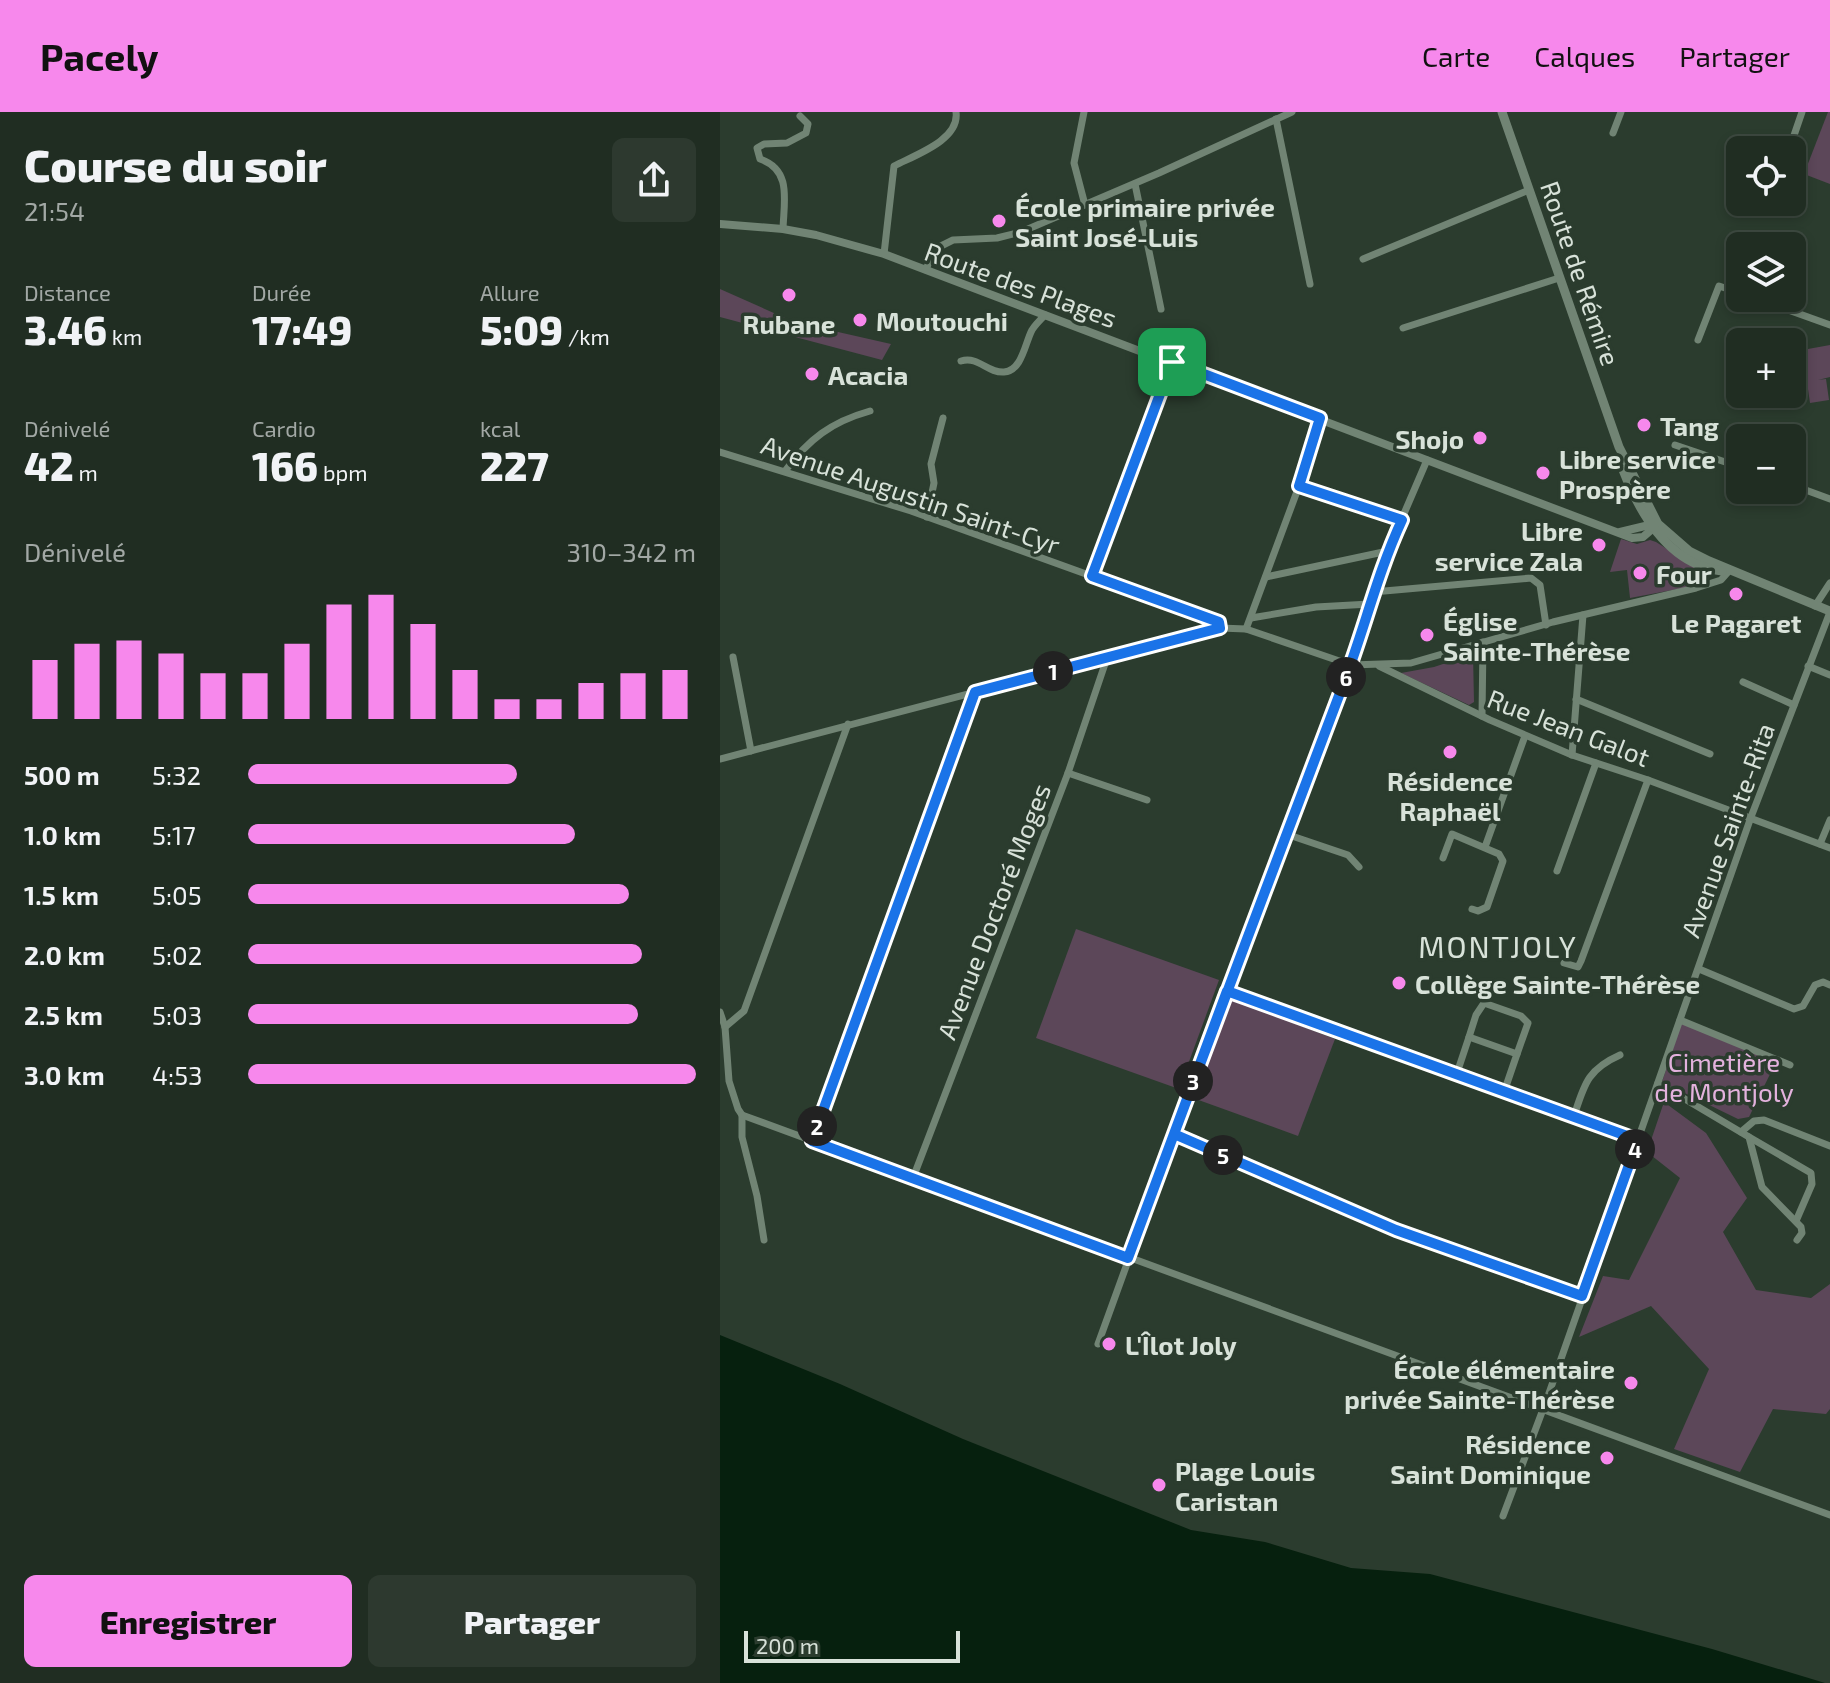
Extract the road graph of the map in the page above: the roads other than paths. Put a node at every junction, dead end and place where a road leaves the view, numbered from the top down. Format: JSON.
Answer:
{"nodes":[{"id":1,"x":956,"y":112,"type":"edge"},
{"id":2,"x":1084,"y":112,"type":"edge"},
{"id":3,"x":1291,"y":112,"type":"edge"},
{"id":4,"x":1502,"y":112,"type":"edge"},
{"id":5,"x":1621,"y":112,"type":"edge"},
{"id":6,"x":1802,"y":112,"type":"edge"},
{"id":7,"x":800,"y":116,"type":"dead end"},
{"id":8,"x":1276,"y":119,"type":"junction"},
{"id":9,"x":1613,"y":133,"type":"dead end"},
{"id":10,"x":1794,"y":136,"type":"edge"},
{"id":11,"x":1135,"y":184,"type":"junction"},
{"id":12,"x":1529,"y":190,"type":"junction"},
{"id":13,"x":1085,"y":205,"type":"junction"},
{"id":14,"x":720,"y":224,"type":"edge"},
{"id":15,"x":783,"y":229,"type":"junction"},
{"id":16,"x":884,"y":254,"type":"junction"},
{"id":17,"x":1363,"y":259,"type":"dead end"},
{"id":18,"x":926,"y":270,"type":"junction"},
{"id":19,"x":1559,"y":278,"type":"junction"},
{"id":20,"x":1310,"y":284,"type":"dead end"},
{"id":21,"x":1726,"y":288,"type":"edge"},
{"id":22,"x":1161,"y":309,"type":"dead end"},
{"id":23,"x":1794,"y":312,"type":"edge"},
{"id":24,"x":1045,"y":315,"type":"junction"},
{"id":25,"x":1830,"y":325,"type":"edge"},
{"id":26,"x":1403,"y":328,"type":"dead end"},
{"id":27,"x":1698,"y":340,"type":"dead end"},
{"id":28,"x":961,"y":361,"type":"dead end"},
{"id":29,"x":1172,"y":362,"type":"junction"},
{"id":30,"x":870,"y":411,"type":"dead end"},
{"id":31,"x":943,"y":418,"type":"dead end"},
{"id":32,"x":1320,"y":418,"type":"junction"},
{"id":33,"x":1675,"y":445,"type":"dead end"},
{"id":34,"x":1619,"y":447,"type":"junction"},
{"id":35,"x":720,"y":452,"type":"edge"},
{"id":36,"x":1427,"y":460,"type":"junction"},
{"id":37,"x":1726,"y":462,"type":"edge"},
{"id":38,"x":785,"y":471,"type":"junction"},
{"id":39,"x":1299,"y":486,"type":"junction"},
{"id":40,"x":1806,"y":490,"type":"edge"},
{"id":41,"x":1830,"y":499,"type":"edge"},
{"id":42,"x":1639,"y":509,"type":"junction"},
{"id":43,"x":927,"y":517,"type":"junction"},
{"id":44,"x":1402,"y":520,"type":"junction"},
{"id":45,"x":1656,"y":526,"type":"junction"},
{"id":46,"x":1634,"y":529,"type":"junction"},
{"id":47,"x":1614,"y":531,"type":"junction"},
{"id":48,"x":1388,"y":551,"type":"junction"},
{"id":49,"x":1709,"y":569,"type":"junction"},
{"id":50,"x":1725,"y":569,"type":"junction"},
{"id":51,"x":1092,"y":576,"type":"junction"},
{"id":52,"x":1266,"y":577,"type":"junction"},
{"id":53,"x":1830,"y":583,"type":"edge"},
{"id":54,"x":1696,"y":588,"type":"junction"},
{"id":55,"x":1373,"y":592,"type":"junction"},
{"id":56,"x":1370,"y":604,"type":"junction"},
{"id":57,"x":1815,"y":606,"type":"junction"},
{"id":58,"x":1830,"y":612,"type":"edge"},
{"id":59,"x":1583,"y":615,"type":"junction"},
{"id":60,"x":1251,"y":618,"type":"junction"},
{"id":61,"x":1546,"y":625,"type":"junction"},
{"id":62,"x":1220,"y":628,"type":"junction"},
{"id":63,"x":1246,"y":629,"type":"junction"},
{"id":64,"x":1483,"y":642,"type":"junction"},
{"id":65,"x":733,"y":657,"type":"dead end"},
{"id":66,"x":1107,"y":658,"type":"junction"},
{"id":67,"x":1351,"y":665,"type":"junction"},
{"id":68,"x":1377,"y":665,"type":"junction"},
{"id":69,"x":1808,"y":666,"type":"junction"},
{"id":70,"x":1830,"y":675,"type":"edge"},
{"id":71,"x":1743,"y":682,"type":"dead end"},
{"id":72,"x":975,"y":692,"type":"junction"},
{"id":73,"x":1576,"y":699,"type":"junction"},
{"id":74,"x":1794,"y":705,"type":"junction"},
{"id":75,"x":1482,"y":716,"type":"junction"},
{"id":76,"x":848,"y":724,"type":"junction"},
{"id":77,"x":1525,"y":736,"type":"junction"},
{"id":78,"x":751,"y":751,"type":"junction"},
{"id":79,"x":1710,"y":754,"type":"dead end"},
{"id":80,"x":1572,"y":755,"type":"junction"},
{"id":81,"x":720,"y":759,"type":"edge"},
{"id":82,"x":1596,"y":763,"type":"junction"},
{"id":83,"x":1068,"y":773,"type":"junction"},
{"id":84,"x":1648,"y":780,"type":"junction"},
{"id":85,"x":1147,"y":800,"type":"dead end"},
{"id":86,"x":1751,"y":817,"type":"junction"},
{"id":87,"x":1830,"y":820,"type":"edge"},
{"id":88,"x":1286,"y":834,"type":"junction"},
{"id":89,"x":1820,"y":844,"type":"junction"},
{"id":90,"x":1485,"y":847,"type":"junction"},
{"id":91,"x":1830,"y":848,"type":"edge"},
{"id":92,"x":1443,"y":858,"type":"dead end"},
{"id":93,"x":1359,"y":867,"type":"dead end"},
{"id":94,"x":1557,"y":871,"type":"dead end"},
{"id":95,"x":1472,"y":909,"type":"dead end"},
{"id":96,"x":1564,"y":963,"type":"dead end"},
{"id":97,"x":1699,"y":969,"type":"junction"},
{"id":98,"x":1830,"y":985,"type":"edge"},
{"id":99,"x":1227,"y":991,"type":"junction"},
{"id":100,"x":720,"y":1012,"type":"edge"},
{"id":101,"x":1680,"y":1020,"type":"junction"},
{"id":102,"x":725,"y":1027,"type":"junction"},
{"id":103,"x":1469,"y":1037,"type":"junction"},
{"id":104,"x":1517,"y":1054,"type":"junction"},
{"id":105,"x":1620,"y":1055,"type":"dead end"},
{"id":106,"x":1790,"y":1065,"type":"dead end"},
{"id":107,"x":1456,"y":1076,"type":"junction"},
{"id":108,"x":1656,"y":1087,"type":"junction"},
{"id":109,"x":1504,"y":1092,"type":"junction"},
{"id":110,"x":742,"y":1115,"type":"junction"},
{"id":111,"x":1573,"y":1119,"type":"junction"},
{"id":112,"x":1741,"y":1132,"type":"junction"},
{"id":113,"x":1174,"y":1134,"type":"junction"},
{"id":114,"x":1749,"y":1137,"type":"junction"},
{"id":115,"x":1638,"y":1140,"type":"junction"},
{"id":116,"x":812,"y":1141,"type":"junction"},
{"id":117,"x":1830,"y":1146,"type":"edge"},
{"id":118,"x":913,"y":1178,"type":"junction"},
{"id":119,"x":1796,"y":1221,"type":"junction"},
{"id":120,"x":764,"y":1240,"type":"dead end"},
{"id":121,"x":1797,"y":1240,"type":"dead end"},
{"id":122,"x":1128,"y":1258,"type":"junction"},
{"id":123,"x":1582,"y":1296,"type":"junction"},
{"id":124,"x":1098,"y":1344,"type":"dead end"},
{"id":125,"x":1543,"y":1408,"type":"junction"},
{"id":126,"x":1830,"y":1515,"type":"edge"},
{"id":127,"x":1503,"y":1516,"type":"dead end"}],
"edges":[{"from":1,"to":16,"type":"street"},
{"from":2,"to":13,"type":"street"},
{"from":3,"to":8,"type":"street"},
{"from":4,"to":12,"type":"main road","name":"Route de Rémire"},
{"from":5,"to":9,"type":"street"},
{"from":6,"to":10,"type":"street"},
{"from":7,"to":15,"type":"street"},
{"from":8,"to":11,"type":"street"},
{"from":8,"to":20,"type":"street"},
{"from":11,"to":13,"type":"street"},
{"from":11,"to":22,"type":"street"},
{"from":12,"to":17,"type":"street"},
{"from":12,"to":19,"type":"main road","name":"Route de Rémire"},
{"from":13,"to":18,"type":"street"},
{"from":14,"to":15,"type":"street","name":"Route des Plages"},
{"from":15,"to":16,"type":"street","name":"Route des Plages"},
{"from":16,"to":18,"type":"street","name":"Route des Plages"},
{"from":18,"to":24,"type":"street","name":"Route des Plages"},
{"from":19,"to":26,"type":"street"},
{"from":19,"to":34,"type":"main road","name":"Route de Rémire"},
{"from":21,"to":27,"type":"street"},
{"from":23,"to":25,"type":"street"},
{"from":24,"to":28,"type":"street"},
{"from":24,"to":29,"type":"street","name":"Route des Plages"},
{"from":29,"to":32,"type":"street","name":"Route des Plages"},
{"from":29,"to":51,"type":"street"},
{"from":30,"to":38,"type":"street"},
{"from":31,"to":43,"type":"street"},
{"from":32,"to":36,"type":"street","name":"Route des Plages"},
{"from":32,"to":39,"type":"street"},
{"from":33,"to":37,"type":"street"},
{"from":34,"to":42,"type":"main road","name":"Route de Rémire"},
{"from":34,"to":45,"type":"main road","name":"Route de Rémire"},
{"from":35,"to":38,"type":"street","name":"Avenue Augustin Saint-Cyr"},
{"from":36,"to":44,"type":"street"},
{"from":36,"to":47,"type":"street","name":"Route des Plages"},
{"from":38,"to":43,"type":"street","name":"Avenue Augustin Saint-Cyr"},
{"from":39,"to":44,"type":"street"},
{"from":39,"to":52,"type":"street"},
{"from":40,"to":41,"type":"street"},
{"from":42,"to":45,"type":"main road","name":"Route de Rémire"},
{"from":42,"to":46,"type":"street"},
{"from":43,"to":51,"type":"street","name":"Avenue Augustin Saint-Cyr"},
{"from":44,"to":48,"type":"street"},
{"from":45,"to":46,"type":"street","name":"Route des Plages"},
{"from":45,"to":47,"type":"street","name":"Route des Plages"},
{"from":45,"to":49,"type":"main road","name":"Route de Rémire"},
{"from":45,"to":50,"type":"main road","name":"Route de Rémire"},
{"from":46,"to":47,"type":"street","name":"Route des Plages"},
{"from":48,"to":52,"type":"street"},
{"from":48,"to":55,"type":"street"},
{"from":49,"to":50,"type":"main road","name":"Route de Rémire"},
{"from":49,"to":54,"type":"street"},
{"from":50,"to":54,"type":"street"},
{"from":50,"to":57,"type":"main road"},
{"from":51,"to":62,"type":"street","name":"Avenue Augustin Saint-Cyr"},
{"from":52,"to":60,"type":"street"},
{"from":53,"to":57,"type":"street"},
{"from":54,"to":59,"type":"street"},
{"from":55,"to":56,"type":"street"},
{"from":55,"to":61,"type":"street"},
{"from":56,"to":60,"type":"street"},
{"from":56,"to":67,"type":"street"},
{"from":57,"to":58,"type":"main road"},
{"from":58,"to":69,"type":"street","name":"Avenue Sainte-Rita"},
{"from":59,"to":61,"type":"street"},
{"from":59,"to":73,"type":"street"},
{"from":60,"to":63,"type":"street"},
{"from":61,"to":64,"type":"street"},
{"from":62,"to":63,"type":"street"},
{"from":62,"to":66,"type":"street"},
{"from":63,"to":67,"type":"street"},
{"from":64,"to":68,"type":"street"},
{"from":64,"to":75,"type":"street"},
{"from":65,"to":78,"type":"street"},
{"from":66,"to":72,"type":"street"},
{"from":66,"to":83,"type":"street","name":"Avenue Doctoré Moges"},
{"from":67,"to":68,"type":"street"},
{"from":67,"to":88,"type":"street"},
{"from":68,"to":75,"type":"street","name":"Rue Jean Galot"},
{"from":69,"to":70,"type":"street"},
{"from":69,"to":74,"type":"street","name":"Avenue Sainte-Rita"},
{"from":71,"to":74,"type":"street"},
{"from":72,"to":76,"type":"street"},
{"from":72,"to":116,"type":"street"},
{"from":73,"to":79,"type":"street"},
{"from":73,"to":80,"type":"street"},
{"from":74,"to":86,"type":"street","name":"Avenue Sainte-Rita"},
{"from":75,"to":77,"type":"street","name":"Rue Jean Galot"},
{"from":76,"to":78,"type":"street"},
{"from":76,"to":102,"type":"street"},
{"from":77,"to":80,"type":"street","name":"Rue Jean Galot"},
{"from":77,"to":90,"type":"street"},
{"from":78,"to":81,"type":"street"},
{"from":80,"to":82,"type":"street","name":"Rue Jean Galot"},
{"from":82,"to":84,"type":"street","name":"Rue Jean Galot"},
{"from":82,"to":94,"type":"street"},
{"from":83,"to":85,"type":"street"},
{"from":83,"to":118,"type":"street","name":"Avenue Doctoré Moges"},
{"from":84,"to":86,"type":"street","name":"Rue Jean Galot"},
{"from":84,"to":96,"type":"street"},
{"from":86,"to":89,"type":"street","name":"Rue Jean Galot"},
{"from":86,"to":97,"type":"street","name":"Avenue Sainte-Rita"},
{"from":87,"to":89,"type":"street"},
{"from":88,"to":93,"type":"street"},
{"from":88,"to":99,"type":"street"},
{"from":89,"to":91,"type":"street","name":"Rue Jean Galot"},
{"from":90,"to":92,"type":"street"},
{"from":90,"to":95,"type":"street"},
{"from":97,"to":98,"type":"street"},
{"from":97,"to":101,"type":"street","name":"Avenue Sainte-Rita"},
{"from":99,"to":107,"type":"street"},
{"from":99,"to":113,"type":"street"},
{"from":100,"to":102,"type":"street"},
{"from":101,"to":106,"type":"street"},
{"from":101,"to":108,"type":"street","name":"Avenue Sainte-Rita"},
{"from":102,"to":110,"type":"street"},
{"from":103,"to":104,"type":"street"},
{"from":103,"to":104,"type":"street"},
{"from":103,"to":107,"type":"street"},
{"from":104,"to":109,"type":"street"},
{"from":105,"to":111,"type":"street"},
{"from":107,"to":109,"type":"street"},
{"from":108,"to":112,"type":"street"},
{"from":108,"to":115,"type":"street","name":"Avenue Sainte-Rita"},
{"from":109,"to":111,"type":"street"},
{"from":110,"to":116,"type":"street"},
{"from":110,"to":120,"type":"street"},
{"from":111,"to":115,"type":"street"},
{"from":112,"to":114,"type":"street"},
{"from":112,"to":117,"type":"street"},
{"from":113,"to":122,"type":"street"},
{"from":113,"to":123,"type":"street"},
{"from":114,"to":119,"type":"street"},
{"from":114,"to":119,"type":"street"},
{"from":115,"to":123,"type":"street","name":"Avenue Sainte-Rita"},
{"from":116,"to":118,"type":"street"},
{"from":118,"to":122,"type":"street"},
{"from":119,"to":121,"type":"street"},
{"from":122,"to":124,"type":"street"},
{"from":122,"to":125,"type":"street"},
{"from":123,"to":125,"type":"street","name":"Avenue Sainte-Rita"},
{"from":125,"to":126,"type":"street"},
{"from":125,"to":127,"type":"street","name":"Avenue Sainte-Rita"}]}
